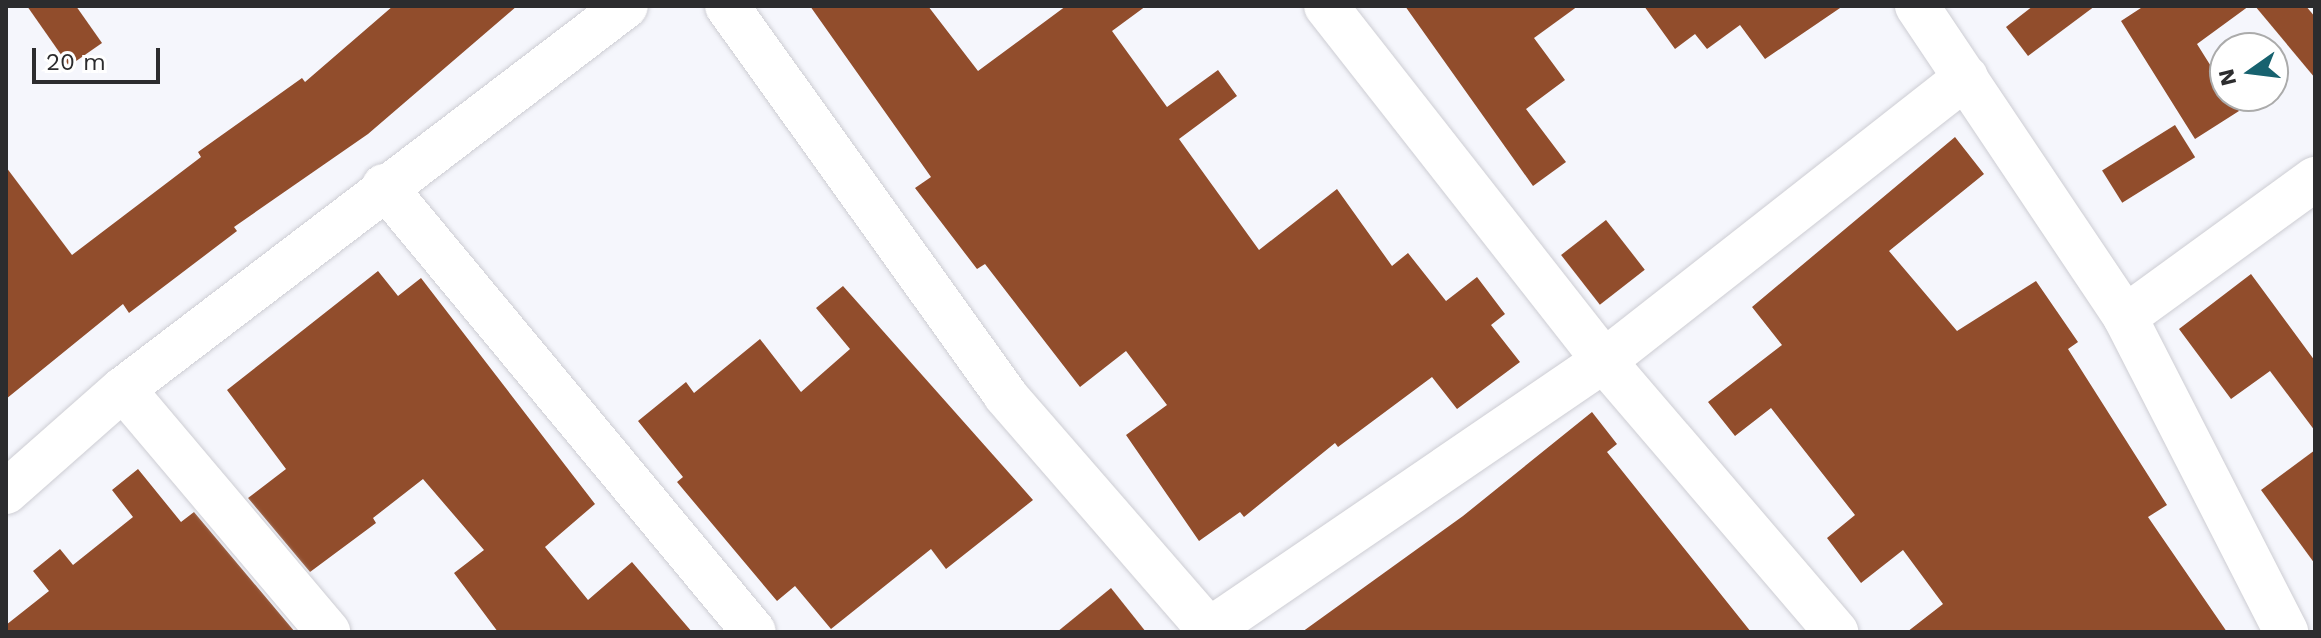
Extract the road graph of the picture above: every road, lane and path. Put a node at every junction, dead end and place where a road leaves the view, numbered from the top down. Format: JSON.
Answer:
{"nodes":[{"id":1,"x":626,"y":6,"type":"edge"},
{"id":2,"x":727,"y":6,"type":"edge"},
{"id":3,"x":1326,"y":6,"type":"edge"},
{"id":4,"x":1917,"y":6,"type":"edge"},
{"id":5,"x":1966,"y":77,"type":"junction"},
{"id":6,"x":2315,"y":179,"type":"edge"},
{"id":7,"x":384,"y":186,"type":"junction"},
{"id":8,"x":2125,"y":317,"type":"junction"},
{"id":9,"x":1604,"y":361,"type":"junction"},
{"id":10,"x":123,"y":389,"type":"junction"},
{"id":11,"x":6,"y":492,"type":"edge"},
{"id":12,"x":1210,"y":631,"type":"edge"},
{"id":13,"x":328,"y":632,"type":"edge"},
{"id":14,"x":754,"y":632,"type":"edge"},
{"id":15,"x":1836,"y":632,"type":"edge"},
{"id":16,"x":2286,"y":632,"type":"edge"}],
"edges":[{"from":1,"to":7,"type":"street"},
{"from":2,"to":12,"type":"street"},
{"from":3,"to":9,"type":"street"},
{"from":4,"to":5,"type":"street"},
{"from":5,"to":8,"type":"street"},
{"from":5,"to":9,"type":"street"},
{"from":6,"to":8,"type":"street"},
{"from":7,"to":10,"type":"street"},
{"from":7,"to":14,"type":"street"},
{"from":8,"to":16,"type":"street"},
{"from":9,"to":12,"type":"street"},
{"from":9,"to":15,"type":"street"},
{"from":10,"to":11,"type":"street"},
{"from":10,"to":13,"type":"street"}]}
